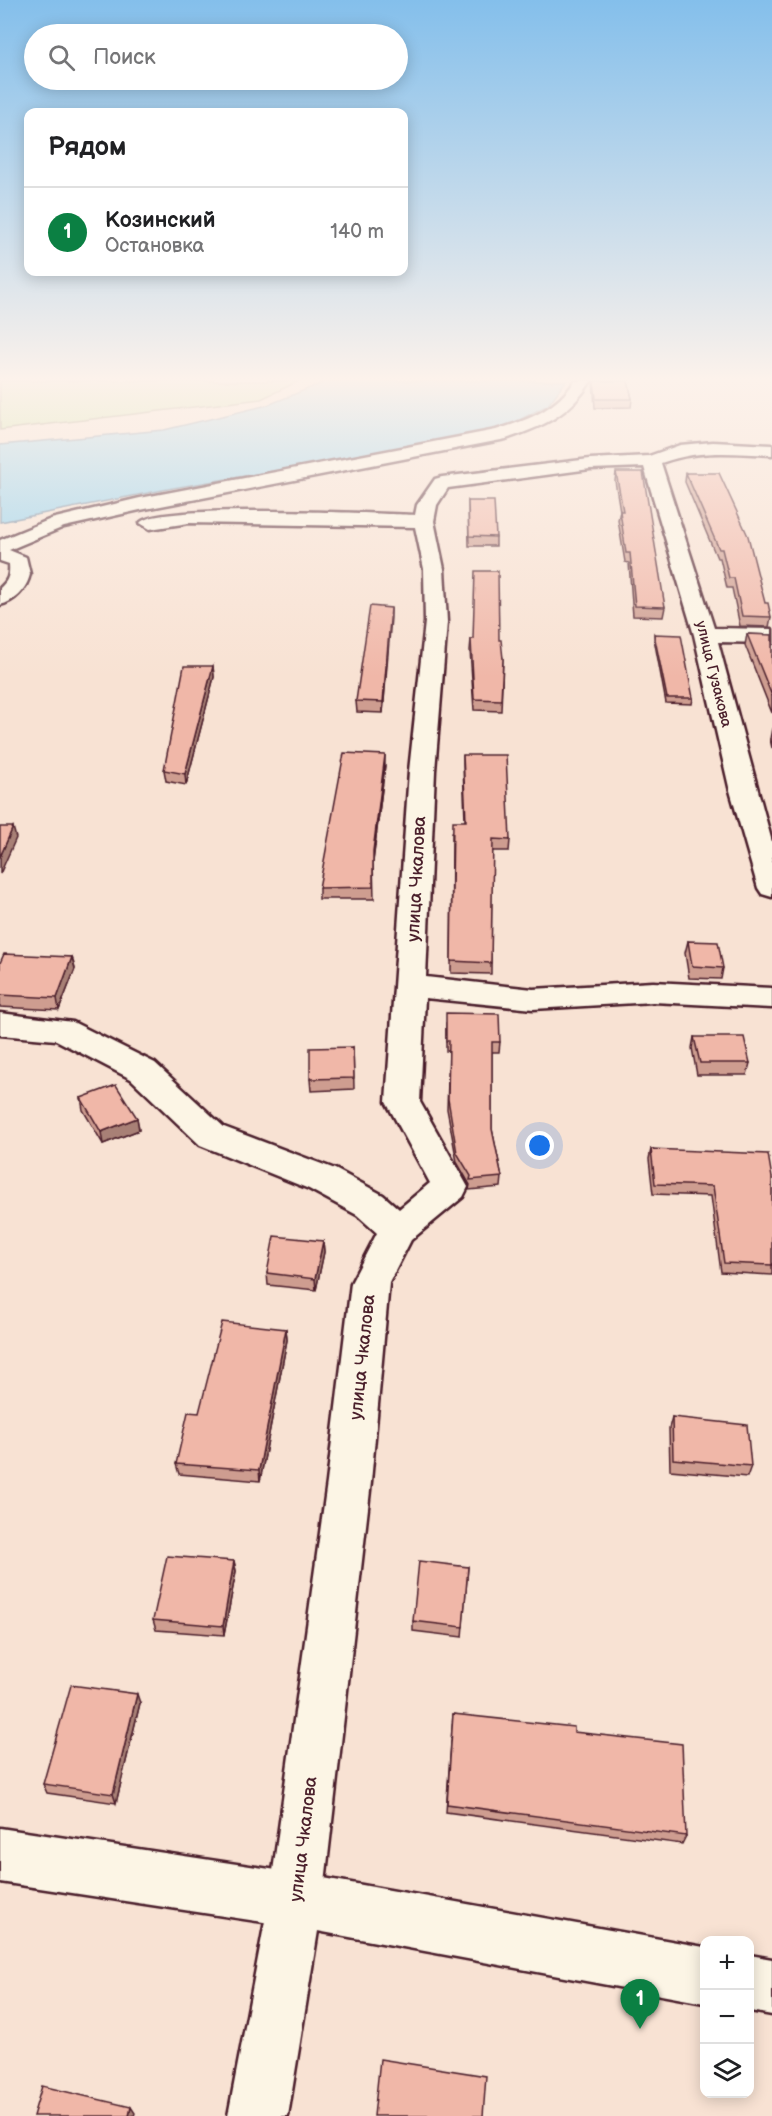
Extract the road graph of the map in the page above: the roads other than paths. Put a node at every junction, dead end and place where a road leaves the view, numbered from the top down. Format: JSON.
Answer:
{"nodes":[{"id":1,"x":267,"y":480,"type":"edge"},
{"id":2,"x":459,"y":480,"type":"edge"},
{"id":3,"x":657,"y":480,"type":"edge"},
{"id":4,"x":424,"y":521,"type":"junction"},
{"id":5,"x":0,"y":550,"type":"edge"},
{"id":6,"x":0,"y":599,"type":"edge"},
{"id":7,"x":705,"y":634,"type":"junction"},
{"id":8,"x":772,"y":636,"type":"edge"},
{"id":9,"x":772,"y":888,"type":"edge"},
{"id":10,"x":410,"y":986,"type":"junction"},
{"id":11,"x":772,"y":998,"type":"edge"},
{"id":12,"x":0,"y":1024,"type":"edge"},
{"id":13,"x":398,"y":1230,"type":"junction"},
{"id":14,"x":0,"y":1855,"type":"edge"},
{"id":15,"x":296,"y":1900,"type":"junction"},
{"id":16,"x":700,"y":1974,"type":"edge"},
{"id":17,"x":754,"y":1984,"type":"edge"},
{"id":18,"x":772,"y":1987,"type":"edge"},
{"id":19,"x":258,"y":2116,"type":"edge"}],
"edges":[{"from":1,"to":5,"type":"street"},
{"from":2,"to":4,"type":"street"},
{"from":3,"to":7,"type":"street","name":"улица Гузакова"},
{"from":4,"to":5,"type":"street"},
{"from":4,"to":10,"type":"street","name":"улица Чкалова"},
{"from":5,"to":6,"type":"street"},
{"from":7,"to":8,"type":"street"},
{"from":7,"to":9,"type":"street","name":"улица Гузакова"},
{"from":10,"to":11,"type":"street"},
{"from":10,"to":13,"type":"street","name":"улица Чкалова"},
{"from":12,"to":13,"type":"street"},
{"from":13,"to":15,"type":"street","name":"улица Чкалова"},
{"from":14,"to":15,"type":"street"},
{"from":15,"to":16,"type":"street"},
{"from":15,"to":19,"type":"street","name":"улица Чкалова"},
{"from":17,"to":18,"type":"street"}]}
